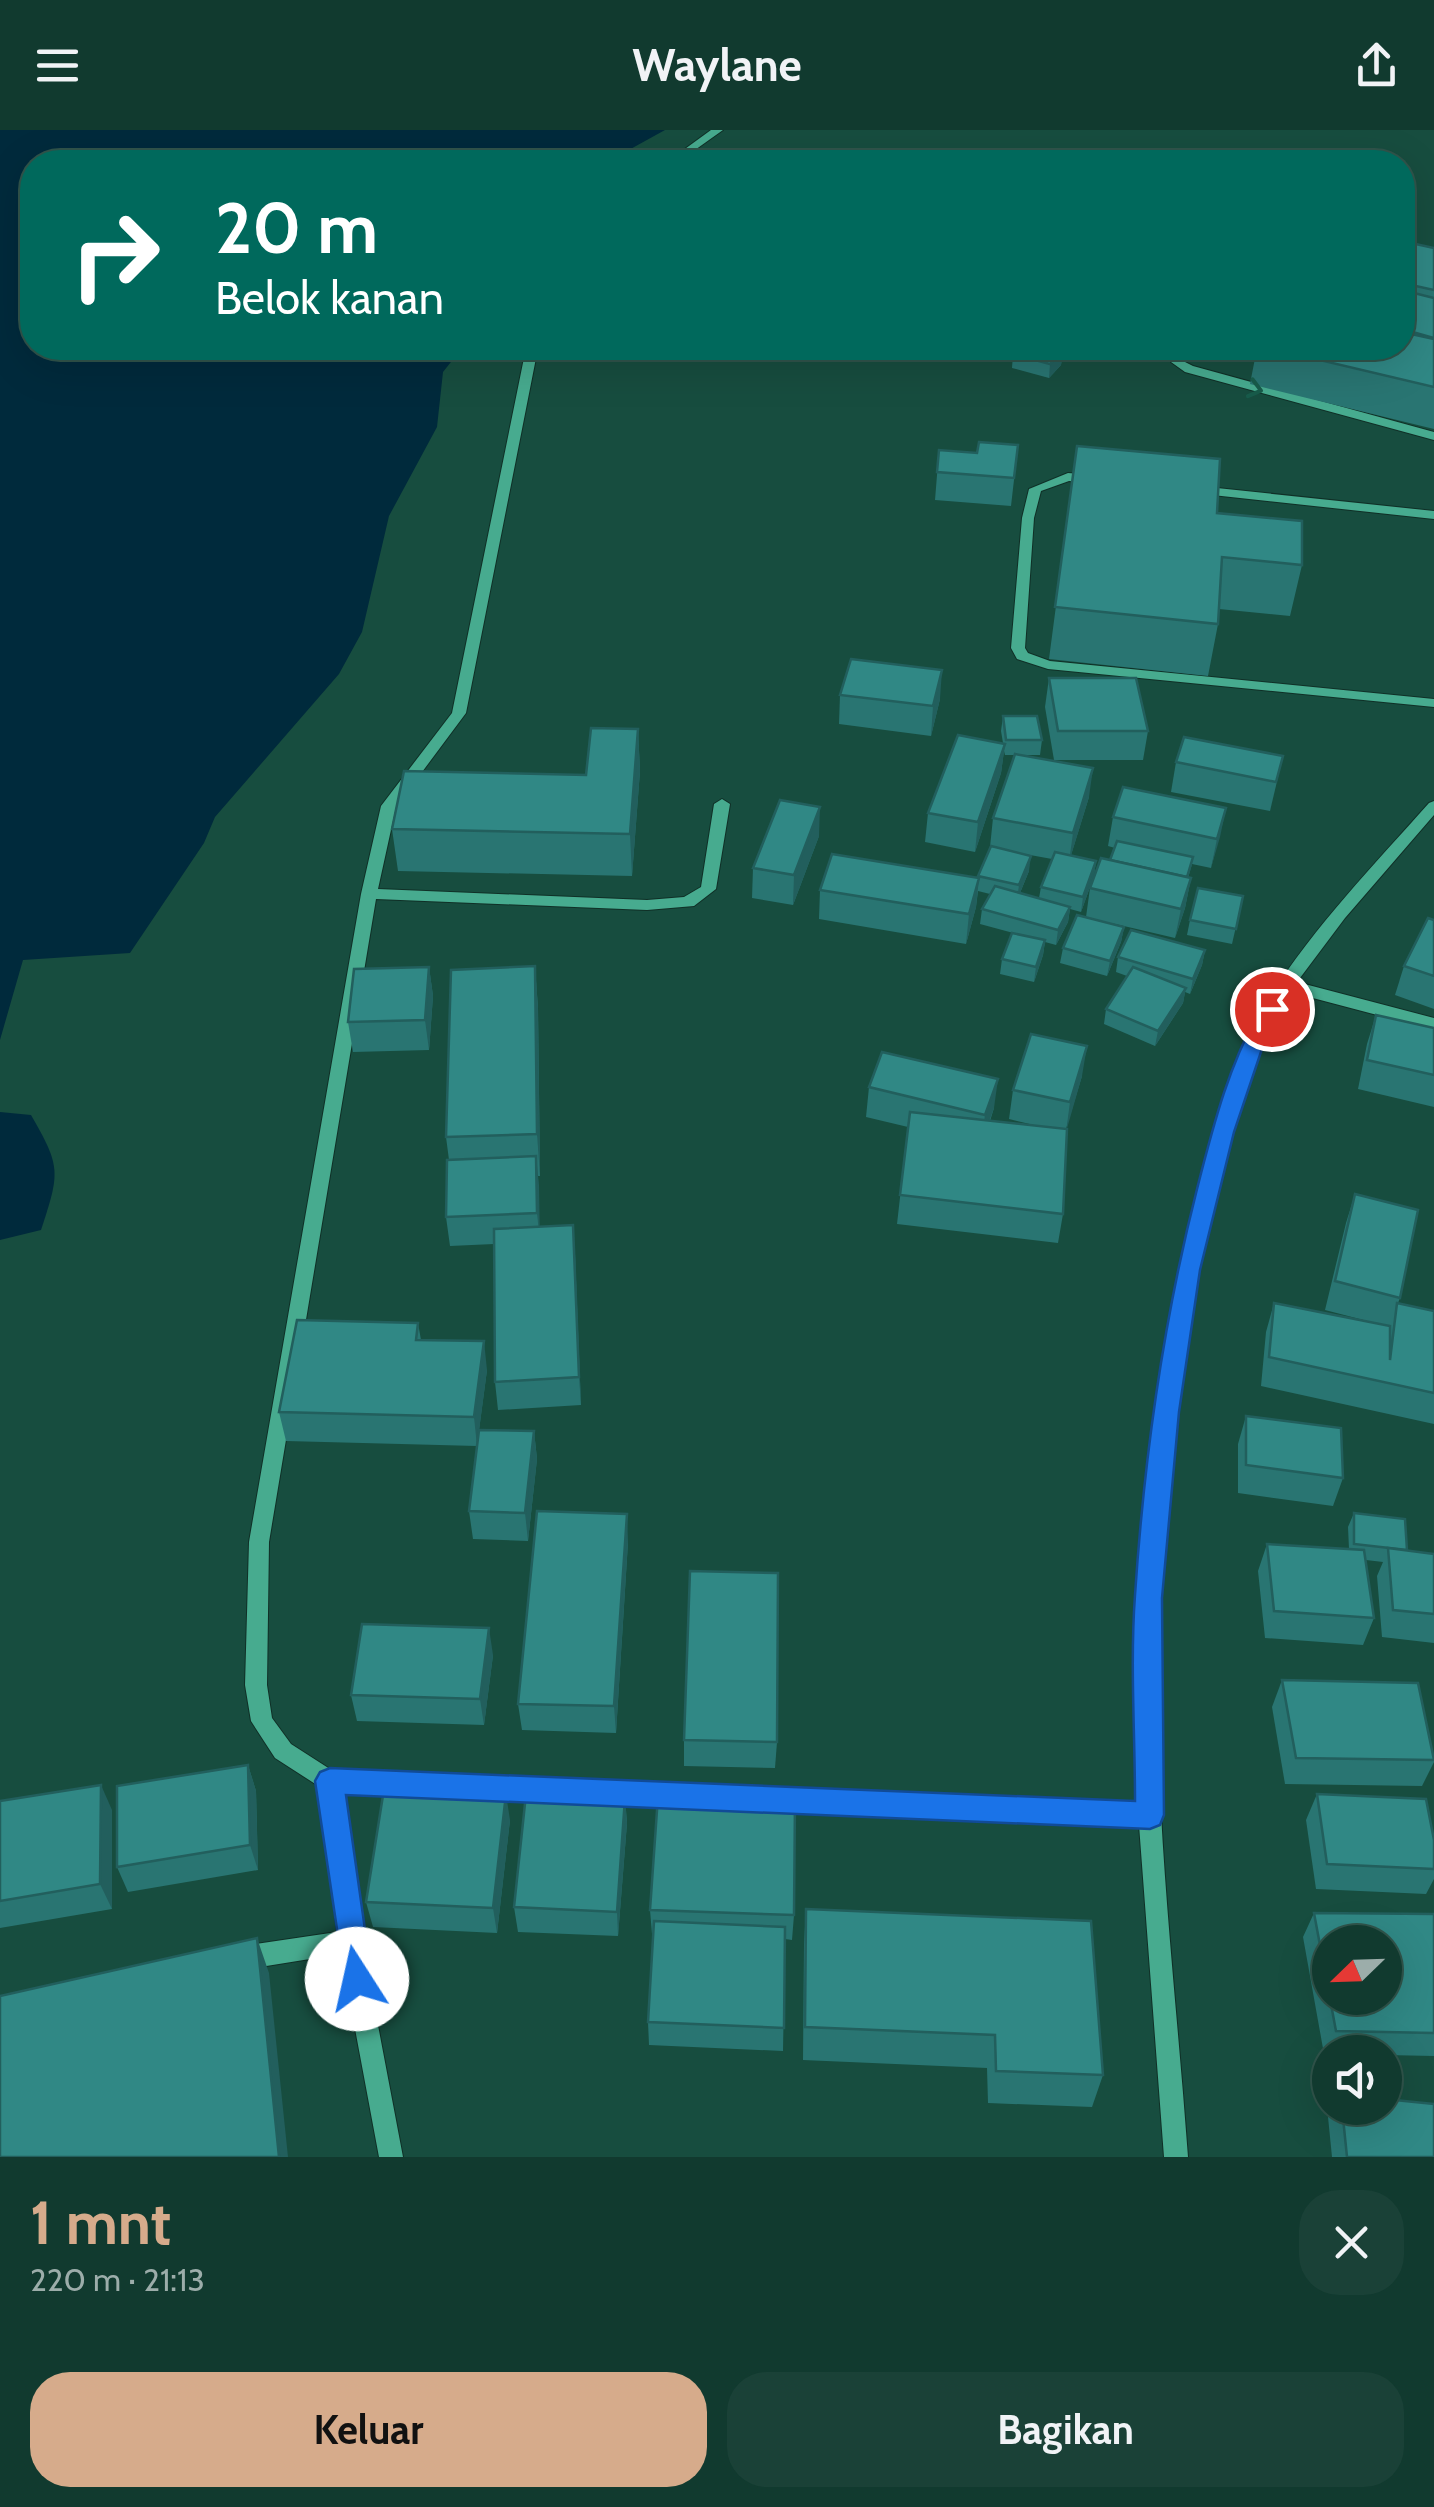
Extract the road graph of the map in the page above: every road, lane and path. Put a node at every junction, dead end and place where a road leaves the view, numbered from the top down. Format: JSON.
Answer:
{"nodes":[{"id":1,"x":718,"y":130,"type":"edge"},
{"id":2,"x":689,"y":150,"type":"edge"},
{"id":3,"x":530,"y":360,"type":"edge"},
{"id":4,"x":1177,"y":360,"type":"edge"},
{"id":5,"x":1434,"y":436,"type":"edge"},
{"id":6,"x":1102,"y":480,"type":"edge"},
{"id":7,"x":1178,"y":488,"type":"edge"},
{"id":8,"x":1434,"y":515,"type":"edge"},
{"id":9,"x":1434,"y":703,"type":"edge"},
{"id":10,"x":722,"y":804,"type":"dead end"},
{"id":11,"x":1434,"y":806,"type":"edge"},
{"id":12,"x":369,"y":894,"type":"junction"},
{"id":13,"x":1286,"y":984,"type":"junction"},
{"id":14,"x":1434,"y":1024,"type":"edge"},
{"id":15,"x":330,"y":1781,"type":"junction"},
{"id":16,"x":698,"y":1798,"type":"edge"},
{"id":17,"x":757,"y":1800,"type":"edge"},
{"id":18,"x":1150,"y":1815,"type":"junction"},
{"id":19,"x":350,"y":1941,"type":"junction"},
{"id":20,"x":218,"y":1962,"type":"edge"},
{"id":21,"x":391,"y":2157,"type":"edge"},
{"id":22,"x":1176,"y":2157,"type":"edge"}],
"edges":[{"from":1,"to":2,"type":"street"},
{"from":3,"to":12,"type":"street"},
{"from":4,"to":5,"type":"street","one_way":true},
{"from":6,"to":9,"type":"street"},
{"from":7,"to":8,"type":"street"},
{"from":10,"to":12,"type":"street"},
{"from":11,"to":13,"type":"street"},
{"from":12,"to":15,"type":"street"},
{"from":13,"to":14,"type":"street"},
{"from":13,"to":18,"type":"street"},
{"from":15,"to":16,"type":"street"},
{"from":15,"to":19,"type":"street"},
{"from":17,"to":18,"type":"street"},
{"from":18,"to":22,"type":"street"},
{"from":19,"to":20,"type":"street"},
{"from":19,"to":21,"type":"street"}]}
